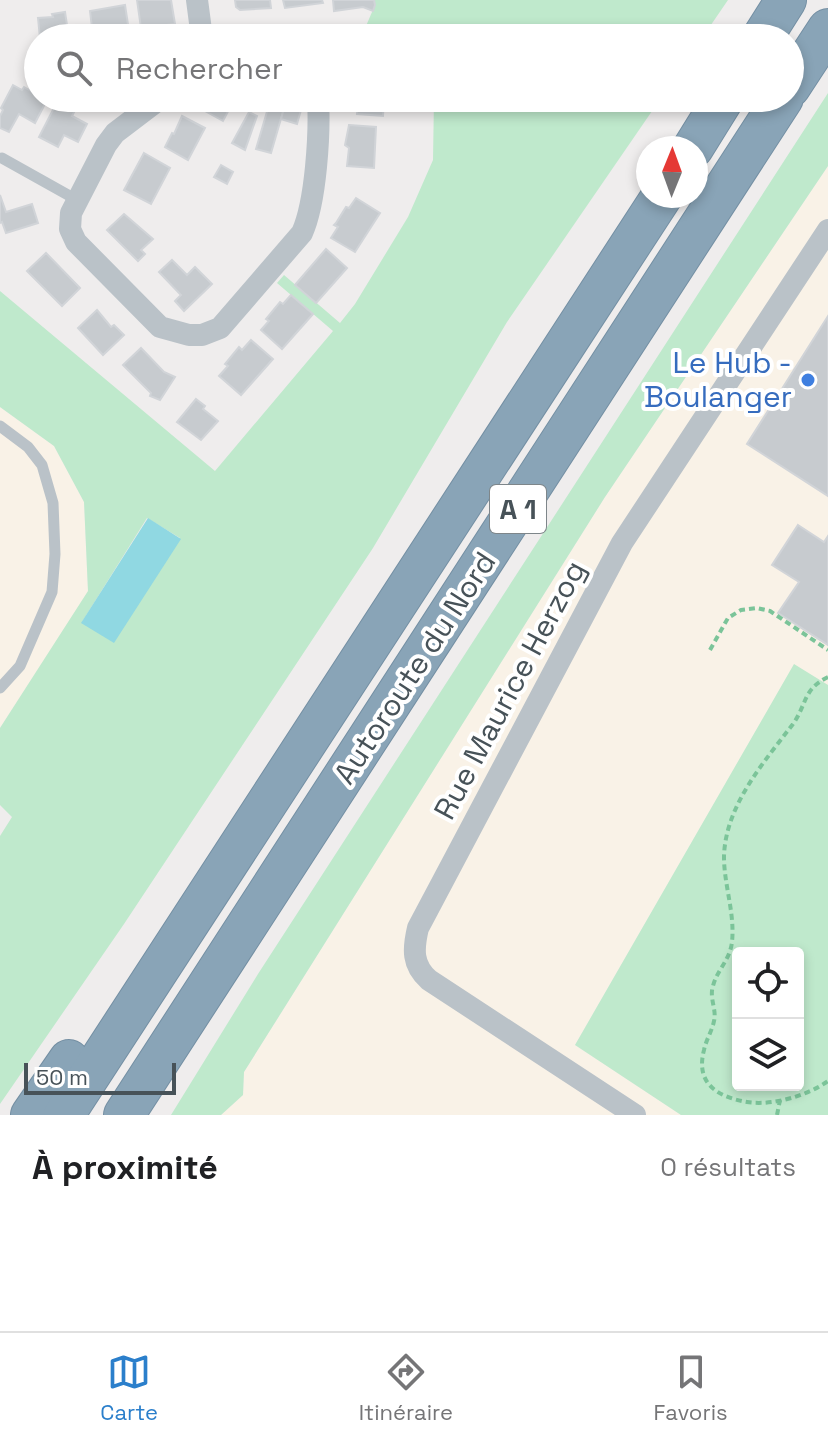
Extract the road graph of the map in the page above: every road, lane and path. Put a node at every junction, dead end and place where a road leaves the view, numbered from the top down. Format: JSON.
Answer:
{"nodes":[{"id":1,"x":197,"y":0,"type":"edge"},
{"id":2,"x":786,"y":0,"type":"edge"},
{"id":3,"x":200,"y":24,"type":"edge"},
{"id":4,"x":771,"y":24,"type":"edge"},
{"id":5,"x":828,"y":29,"type":"edge"},
{"id":6,"x":804,"y":66,"type":"edge"},
{"id":7,"x":143,"y":112,"type":"edge"},
{"id":8,"x":317,"y":112,"type":"edge"},
{"id":9,"x":715,"y":112,"type":"edge"},
{"id":10,"x":774,"y":112,"type":"edge"},
{"id":11,"x":700,"y":136,"type":"edge"},
{"id":12,"x":2,"y":158,"type":"edge"},
{"id":13,"x":77,"y":200,"type":"junction"},
{"id":14,"x":654,"y":208,"type":"edge"},
{"id":15,"x":828,"y":230,"type":"edge"},
{"id":16,"x":0,"y":426,"type":"edge"},
{"id":17,"x":710,"y":650,"type":"dead end"},
{"id":18,"x":828,"y":650,"type":"edge"},
{"id":19,"x":828,"y":677,"type":"edge"},
{"id":20,"x":0,"y":688,"type":"edge"},
{"id":21,"x":196,"y":912,"type":"junction"},
{"id":22,"x":252,"y":920,"type":"junction"},
{"id":23,"x":828,"y":1081,"type":"edge"},
{"id":24,"x":780,"y":1100,"type":"junction"},
{"id":25,"x":31,"y":1115,"type":"edge"},
{"id":26,"x":64,"y":1115,"type":"edge"},
{"id":27,"x":124,"y":1115,"type":"edge"},
{"id":28,"x":150,"y":1115,"type":"edge"},
{"id":29,"x":635,"y":1115,"type":"edge"},
{"id":30,"x":777,"y":1115,"type":"edge"}],
"edges":[{"from":1,"to":3,"type":"street"},
{"from":2,"to":4,"type":"highway"},
{"from":5,"to":6,"type":"highway"},
{"from":7,"to":13,"type":"street"},
{"from":8,"to":13,"type":"street"},
{"from":9,"to":11,"type":"highway"},
{"from":10,"to":22,"type":"highway","name":"Autoroute du Nord","number":"A 1"},
{"from":12,"to":13,"type":"lane"},
{"from":14,"to":21,"type":"highway","name":"Autoroute du Nord","number":"A 1"},
{"from":15,"to":29,"type":"street","name":"Rue Maurice Herzog"},
{"from":16,"to":20,"type":"lane"},
{"from":17,"to":18,"type":"path"},
{"from":19,"to":24,"type":"path"},
{"from":21,"to":25,"type":"highway"},
{"from":21,"to":26,"type":"highway","name":"Autoroute du Nord","number":"A 1"},
{"from":22,"to":27,"type":"highway","name":"Autoroute du Nord","number":"A 1"},
{"from":22,"to":28,"type":"highway"},
{"from":23,"to":24,"type":"path"},
{"from":24,"to":30,"type":"path"}]}
